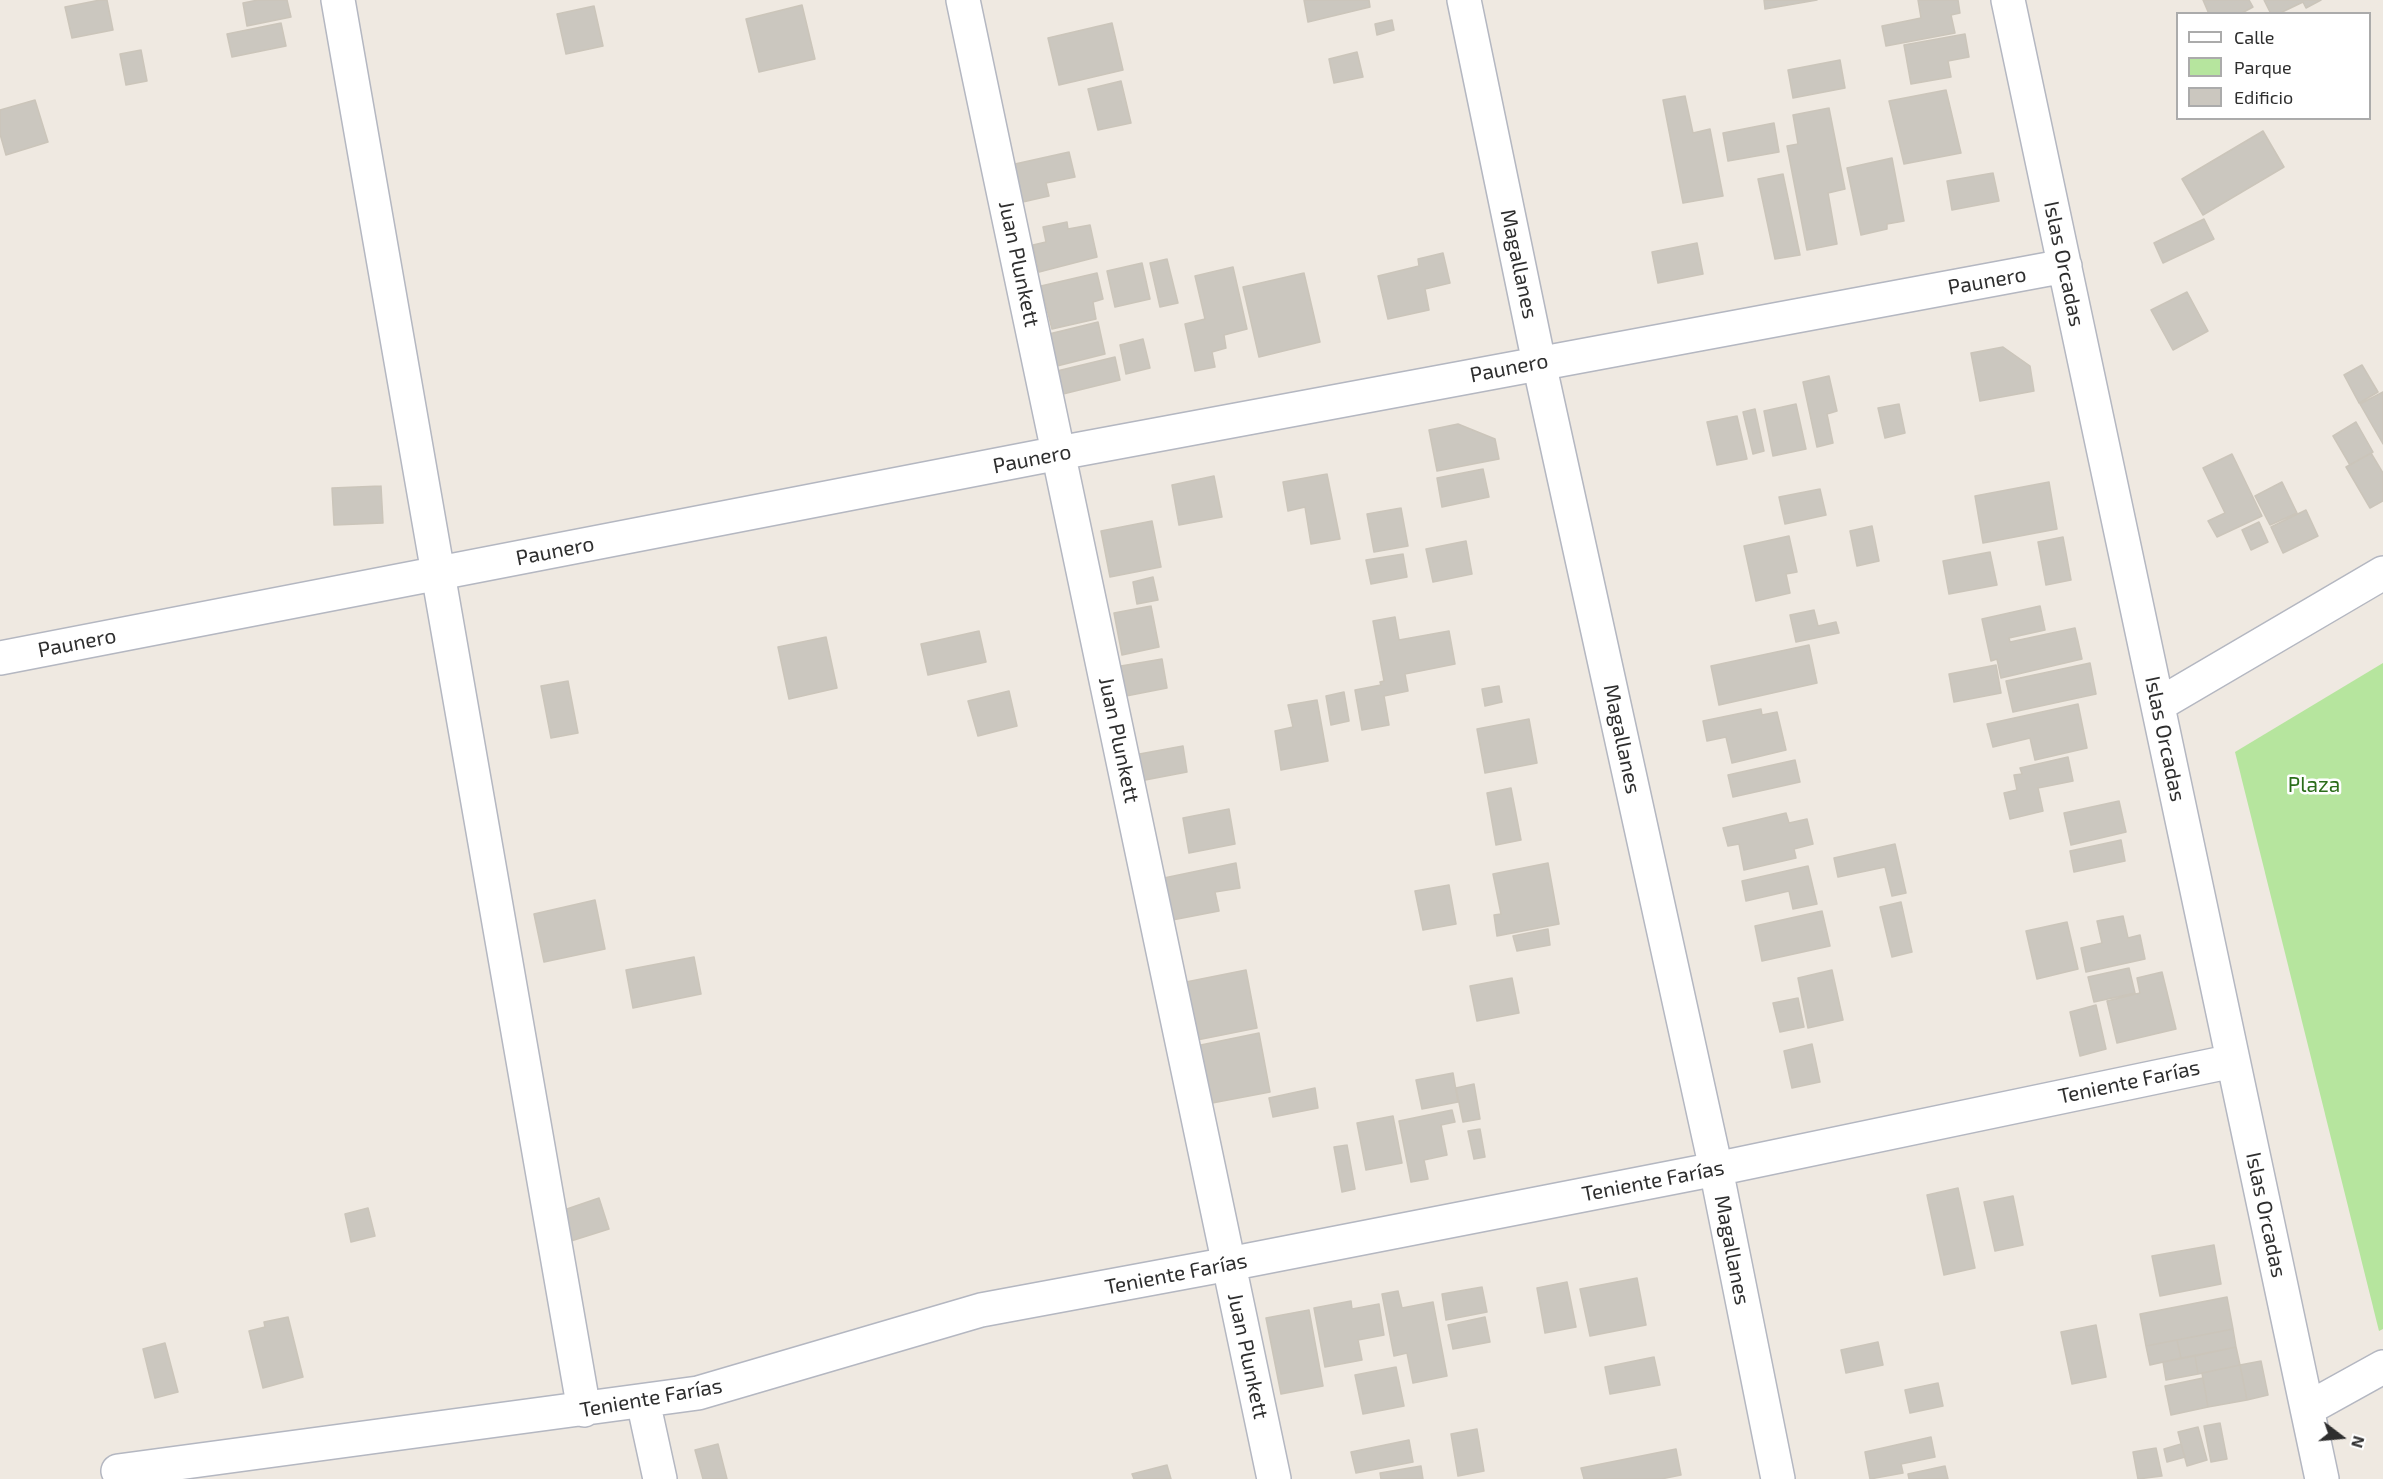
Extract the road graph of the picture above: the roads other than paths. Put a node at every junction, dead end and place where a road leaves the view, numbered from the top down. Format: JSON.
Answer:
{"nodes":[{"id":1,"x":338,"y":0,"type":"edge"},
{"id":2,"x":963,"y":0,"type":"edge"},
{"id":3,"x":1464,"y":0,"type":"edge"},
{"id":4,"x":2008,"y":0,"type":"edge"},
{"id":5,"x":2065,"y":266,"type":"junction"},
{"id":6,"x":1539,"y":363,"type":"junction"},
{"id":7,"x":1059,"y":453,"type":"junction"},
{"id":8,"x":438,"y":573,"type":"junction"},
{"id":9,"x":2383,"y":573,"type":"edge"},
{"id":10,"x":0,"y":658,"type":"edge"},
{"id":11,"x":2158,"y":705,"type":"junction"},
{"id":12,"x":2233,"y":1060,"type":"junction"},
{"id":13,"x":1716,"y":1169,"type":"junction"},
{"id":14,"x":1229,"y":1264,"type":"junction"},
{"id":15,"x":2383,"y":1366,"type":"edge"},
{"id":16,"x":643,"y":1401,"type":"junction"},
{"id":17,"x":2307,"y":1409,"type":"junction"},
{"id":18,"x":584,"y":1410,"type":"junction"},
{"id":19,"x":118,"y":1471,"type":"dead end"},
{"id":20,"x":660,"y":1479,"type":"edge"},
{"id":21,"x":1274,"y":1479,"type":"edge"},
{"id":22,"x":1778,"y":1479,"type":"edge"},
{"id":23,"x":2322,"y":1479,"type":"edge"}],
"edges":[{"from":1,"to":8,"type":"street"},
{"from":2,"to":7,"type":"street","name":"Juan Plunkett"},
{"from":3,"to":6,"type":"street","name":"Magallanes"},
{"from":4,"to":5,"type":"street","name":"Islas Orcadas"},
{"from":5,"to":6,"type":"street","name":"Paunero"},
{"from":5,"to":11,"type":"street","name":"Islas Orcadas"},
{"from":6,"to":7,"type":"street","name":"Paunero"},
{"from":6,"to":13,"type":"street","name":"Magallanes"},
{"from":7,"to":8,"type":"street","name":"Paunero"},
{"from":7,"to":14,"type":"street","name":"Juan Plunkett"},
{"from":8,"to":10,"type":"street","name":"Paunero"},
{"from":8,"to":18,"type":"street"},
{"from":9,"to":11,"type":"street"},
{"from":11,"to":12,"type":"street","name":"Islas Orcadas"},
{"from":12,"to":13,"type":"street","name":"Teniente Farías"},
{"from":12,"to":17,"type":"street","name":"Islas Orcadas"},
{"from":13,"to":14,"type":"street","name":"Teniente Farías"},
{"from":13,"to":22,"type":"street","name":"Magallanes"},
{"from":14,"to":16,"type":"street","name":"Teniente Farías"},
{"from":14,"to":21,"type":"street","name":"Juan Plunkett"},
{"from":15,"to":17,"type":"street"},
{"from":16,"to":18,"type":"street","name":"Teniente Farías"},
{"from":16,"to":20,"type":"street"},
{"from":17,"to":23,"type":"street","name":"Islas Orcadas"},
{"from":18,"to":19,"type":"street","name":"Teniente Farías"}]}
